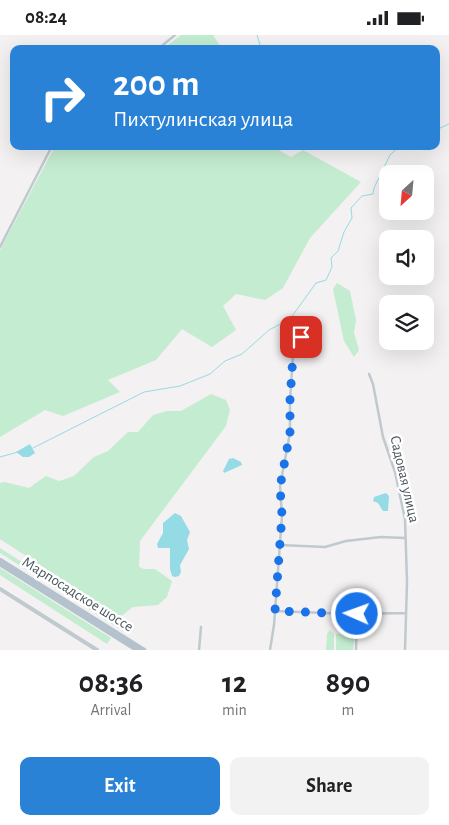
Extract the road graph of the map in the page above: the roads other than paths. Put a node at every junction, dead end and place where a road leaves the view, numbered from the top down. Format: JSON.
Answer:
{"nodes":[{"id":1,"x":175,"y":35,"type":"edge"},
{"id":2,"x":163,"y":45,"type":"edge"},
{"id":3,"x":50,"y":150,"type":"edge"},
{"id":4,"x":0,"y":247,"type":"edge"},
{"id":5,"x":301,"y":337,"type":"dead end"},
{"id":6,"x":369,"y":374,"type":"dead end"},
{"id":7,"x":406,"y":538,"type":"junction"},
{"id":8,"x":280,"y":545,"type":"junction"},
{"id":9,"x":0,"y":560,"type":"edge"},
{"id":10,"x":0,"y":564,"type":"edge"},
{"id":11,"x":0,"y":591,"type":"edge"},
{"id":12,"x":275,"y":611,"type":"junction"},
{"id":13,"x":406,"y":613,"type":"junction"},
{"id":14,"x":357,"y":614,"type":"junction"},
{"id":15,"x":201,"y":627,"type":"dead end"},
{"id":16,"x":93,"y":650,"type":"edge"},
{"id":17,"x":97,"y":650,"type":"edge"},
{"id":18,"x":137,"y":650,"type":"edge"},
{"id":19,"x":144,"y":650,"type":"edge"},
{"id":20,"x":199,"y":650,"type":"edge"},
{"id":21,"x":270,"y":650,"type":"edge"},
{"id":22,"x":356,"y":650,"type":"edge"},
{"id":23,"x":405,"y":650,"type":"edge"}],
"edges":[{"from":1,"to":2,"type":"street"},
{"from":3,"to":4,"type":"street"},
{"from":5,"to":8,"type":"street"},
{"from":6,"to":7,"type":"street","name":"Садовая улица"},
{"from":7,"to":8,"type":"street"},
{"from":7,"to":13,"type":"street","name":"Садовая улица"},
{"from":8,"to":12,"type":"street"},
{"from":9,"to":19,"type":"main road","name":"Марпосадское шоссе"},
{"from":10,"to":18,"type":"main road","name":"Марпосадское шоссе"},
{"from":11,"to":16,"type":"street"},
{"from":11,"to":17,"type":"street"},
{"from":12,"to":14,"type":"street"},
{"from":12,"to":21,"type":"street"},
{"from":13,"to":14,"type":"street"},
{"from":13,"to":23,"type":"street","name":"Садовая улица"},
{"from":14,"to":22,"type":"street"},
{"from":15,"to":20,"type":"street"}]}
